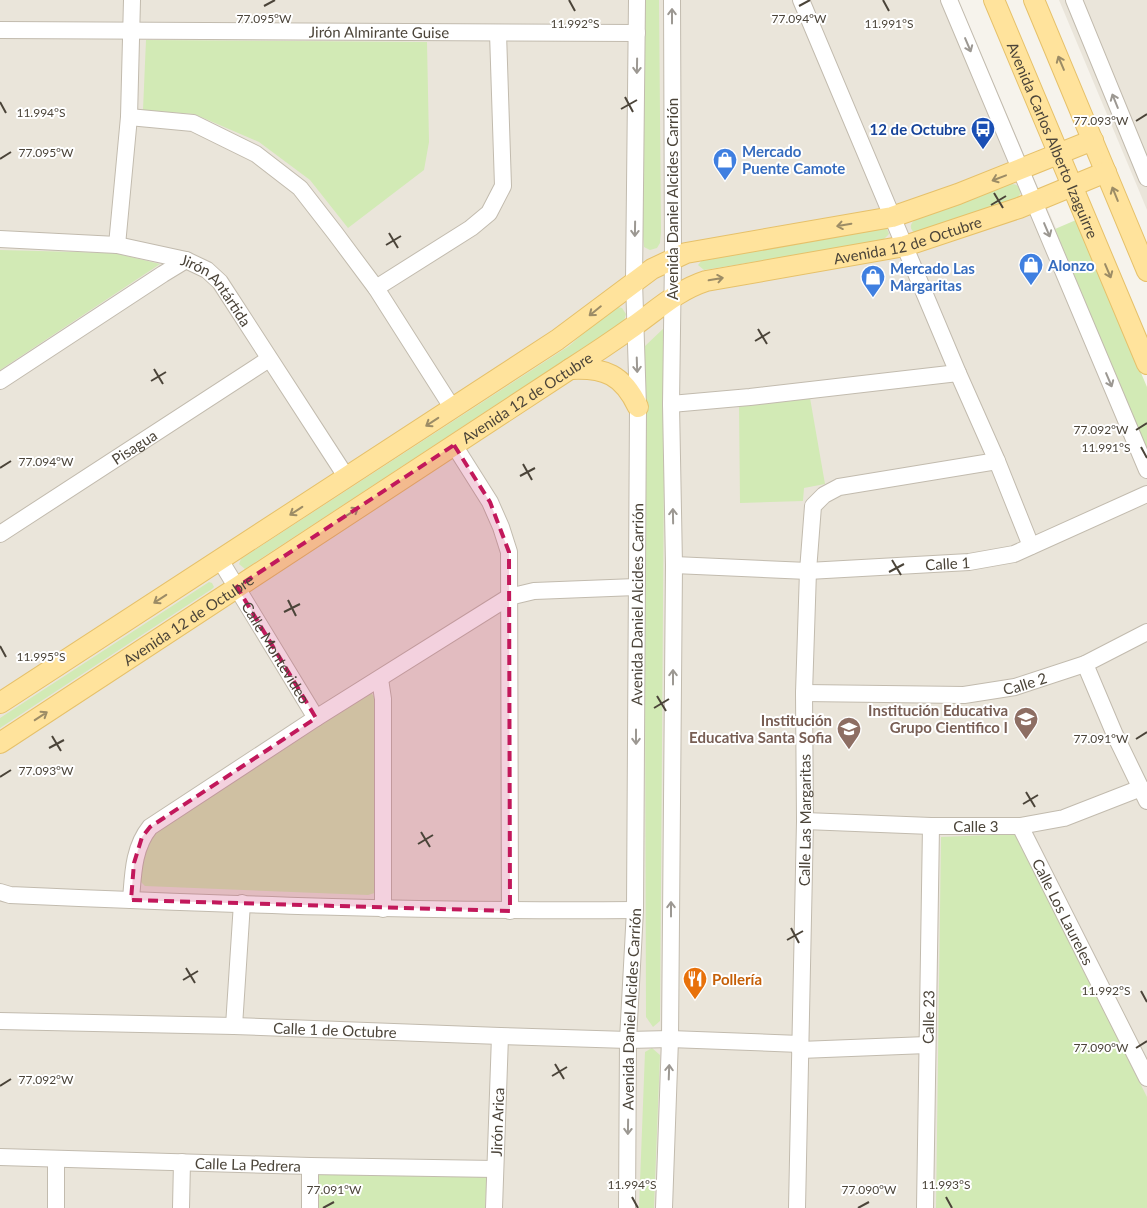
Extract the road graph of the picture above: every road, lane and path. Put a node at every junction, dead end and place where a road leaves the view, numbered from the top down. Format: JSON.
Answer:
{"nodes":[{"id":1,"x":132,"y":0,"type":"edge"},
{"id":2,"x":637,"y":0,"type":"edge"},
{"id":3,"x":672,"y":0,"type":"edge"},
{"id":4,"x":801,"y":0,"type":"edge"},
{"id":5,"x":949,"y":0,"type":"edge"},
{"id":6,"x":994,"y":0,"type":"edge"},
{"id":7,"x":1034,"y":0,"type":"edge"},
{"id":8,"x":1074,"y":0,"type":"edge"},
{"id":9,"x":0,"y":30,"type":"edge"},
{"id":10,"x":132,"y":30,"type":"junction"},
{"id":11,"x":498,"y":33,"type":"junction"},
{"id":12,"x":637,"y":33,"type":"junction"},
{"id":13,"x":129,"y":117,"type":"junction"},
{"id":14,"x":1093,"y":140,"type":"junction"},
{"id":15,"x":1059,"y":154,"type":"junction"},
{"id":16,"x":1021,"y":169,"type":"junction"},
{"id":17,"x":1106,"y":172,"type":"junction"},
{"id":18,"x":1147,"y":178,"type":"edge"},
{"id":19,"x":1072,"y":186,"type":"junction"},
{"id":20,"x":1035,"y":202,"type":"junction"},
{"id":21,"x":892,"y":216,"type":"junction"},
{"id":22,"x":1138,"y":231,"type":"edge"},
{"id":23,"x":0,"y":239,"type":"edge"},
{"id":24,"x":117,"y":245,"type":"junction"},
{"id":25,"x":904,"y":246,"type":"junction"},
{"id":26,"x":673,"y":258,"type":"junction"},
{"id":27,"x":186,"y":260,"type":"junction"},
{"id":28,"x":1147,"y":271,"type":"edge"},
{"id":29,"x":634,"y":281,"type":"junction"},
{"id":30,"x":376,"y":288,"type":"junction"},
{"id":31,"x":671,"y":298,"type":"junction"},
{"id":32,"x":636,"y":325,"type":"junction"},
{"id":33,"x":269,"y":359,"type":"junction"},
{"id":34,"x":1147,"y":364,"type":"edge"},
{"id":35,"x":570,"y":369,"type":"junction"},
{"id":36,"x":958,"y":373,"type":"junction"},
{"id":37,"x":0,"y":381,"type":"edge"},
{"id":38,"x":671,"y":404,"type":"junction"},
{"id":39,"x":638,"y":407,"type":"junction"},
{"id":40,"x":453,"y":409,"type":"junction"},
{"id":41,"x":454,"y":445,"type":"junction"},
{"id":42,"x":997,"y":462,"type":"junction"},
{"id":43,"x":1147,"y":470,"type":"edge"},
{"id":44,"x":347,"y":478,"type":"junction"},
{"id":45,"x":1147,"y":494,"type":"edge"},
{"id":46,"x":0,"y":534,"type":"edge"},
{"id":47,"x":1031,"y":546,"type":"junction"},
{"id":48,"x":220,"y":560,"type":"junction"},
{"id":49,"x":674,"y":565,"type":"junction"},
{"id":50,"x":808,"y":571,"type":"junction"},
{"id":51,"x":237,"y":587,"type":"junction"},
{"id":52,"x":636,"y":587,"type":"junction"},
{"id":53,"x":509,"y":597,"type":"junction"},
{"id":54,"x":1147,"y":632,"type":"edge"},
{"id":55,"x":1085,"y":664,"type":"junction"},
{"id":56,"x":380,"y":678,"type":"junction"},
{"id":57,"x":804,"y":693,"type":"junction"},
{"id":58,"x":0,"y":703,"type":"edge"},
{"id":59,"x":316,"y":718,"type":"junction"},
{"id":60,"x":0,"y":743,"type":"edge"},
{"id":61,"x":1144,"y":795,"type":"edge"},
{"id":62,"x":805,"y":821,"type":"junction"},
{"id":63,"x":931,"y":826,"type":"junction"},
{"id":64,"x":1020,"y":826,"type":"junction"},
{"id":65,"x":0,"y":892,"type":"edge"},
{"id":66,"x":131,"y":900,"type":"junction"},
{"id":67,"x":242,"y":903,"type":"junction"},
{"id":68,"x":382,"y":909,"type":"junction"},
{"id":69,"x":635,"y":910,"type":"junction"},
{"id":70,"x":510,"y":911,"type":"junction"},
{"id":71,"x":0,"y":1021,"type":"edge"},
{"id":72,"x":234,"y":1026,"type":"junction"},
{"id":73,"x":500,"y":1036,"type":"junction"},
{"id":74,"x":670,"y":1039,"type":"junction"},
{"id":75,"x":628,"y":1040,"type":"junction"},
{"id":76,"x":927,"y":1045,"type":"junction"},
{"id":77,"x":800,"y":1047,"type":"junction"},
{"id":78,"x":1147,"y":1078,"type":"edge"},
{"id":79,"x":0,"y":1157,"type":"edge"},
{"id":80,"x":56,"y":1159,"type":"junction"},
{"id":81,"x":182,"y":1162,"type":"junction"},
{"id":82,"x":310,"y":1166,"type":"junction"},
{"id":83,"x":495,"y":1169,"type":"junction"},
{"id":84,"x":56,"y":1208,"type":"edge"},
{"id":85,"x":181,"y":1208,"type":"edge"},
{"id":86,"x":310,"y":1208,"type":"edge"},
{"id":87,"x":494,"y":1208,"type":"edge"},
{"id":88,"x":627,"y":1208,"type":"edge"},
{"id":89,"x":664,"y":1208,"type":"edge"},
{"id":90,"x":797,"y":1208,"type":"edge"},
{"id":91,"x":925,"y":1208,"type":"edge"}],
"edges":[{"from":1,"to":10,"type":"street"},
{"from":2,"to":12,"type":"street","name":"Avenida Daniel Alcides Carrión"},
{"from":26,"to":3,"type":"street","name":"Avenida Daniel Alcides Carrión","one_way":true},
{"from":4,"to":21,"type":"street"},
{"from":5,"to":16,"type":"street","one_way":true},
{"from":6,"to":15,"type":"main road","name":"Avenida Carlos Alberto Izaguirre"},
{"from":14,"to":7,"type":"main road","one_way":true},
{"from":18,"to":8,"type":"street","one_way":true},
{"from":9,"to":10,"type":"street","name":"Jirón Almirante Guise"},
{"from":10,"to":11,"type":"street","name":"Jirón Almirante Guise"},
{"from":10,"to":13,"type":"street"},
{"from":11,"to":12,"type":"street","name":"Jirón Almirante Guise"},
{"from":11,"to":30,"type":"street"},
{"from":12,"to":29,"type":"street","name":"Avenida Daniel Alcides Carrión","one_way":true},
{"from":13,"to":24,"type":"street"},
{"from":13,"to":30,"type":"street"},
{"from":14,"to":15,"type":"main road","name":"Avenida 12 de Octubre"},
{"from":14,"to":17,"type":"main road"},
{"from":15,"to":16,"type":"main road","name":"Avenida 12 de Octubre"},
{"from":15,"to":19,"type":"main road","name":"Avenida Carlos Alberto Izaguirre"},
{"from":16,"to":20,"type":"street"},
{"from":16,"to":21,"type":"main road","name":"Avenida 12 de Octubre","one_way":true},
{"from":17,"to":19,"type":"main road","name":"Avenida 12 de Octubre"},
{"from":22,"to":17,"type":"main road","one_way":true},
{"from":19,"to":20,"type":"main road","name":"Avenida 12 de Octubre"},
{"from":19,"to":34,"type":"main road","name":"Avenida Carlos Alberto Izaguirre","one_way":true},
{"from":20,"to":25,"type":"main road","name":"Avenida 12 de Octubre"},
{"from":20,"to":43,"type":"street","one_way":true},
{"from":21,"to":25,"type":"street"},
{"from":21,"to":26,"type":"main road","name":"Avenida 12 de Octubre","one_way":true},
{"from":22,"to":28,"type":"main road"},
{"from":23,"to":24,"type":"street","name":"Jirón Antártida"},
{"from":24,"to":27,"type":"street","name":"Jirón Antártida"},
{"from":31,"to":25,"type":"main road","name":"Avenida 12 de Octubre","one_way":true},
{"from":25,"to":36,"type":"street"},
{"from":26,"to":29,"type":"main road","name":"Avenida 12 de Octubre"},
{"from":26,"to":31,"type":"street","name":"Avenida Daniel Alcides Carrión"},
{"from":27,"to":33,"type":"street","name":"Jirón Antártida"},
{"from":27,"to":37,"type":"street"},
{"from":29,"to":32,"type":"street","name":"Avenida Daniel Alcides Carrión"},
{"from":29,"to":40,"type":"main road","name":"Avenida 12 de Octubre","one_way":true},
{"from":30,"to":40,"type":"street"},
{"from":31,"to":32,"type":"main road","name":"Avenida 12 de Octubre"},
{"from":31,"to":38,"type":"street","name":"Avenida Daniel Alcides Carrión"},
{"from":32,"to":35,"type":"main road","name":"Avenida 12 de Octubre"},
{"from":32,"to":39,"type":"street","name":"Avenida Daniel Alcides Carrión","one_way":true},
{"from":33,"to":44,"type":"street","name":"Jirón Antártida"},
{"from":33,"to":46,"type":"street","name":"Pisagua"},
{"from":35,"to":39,"type":"main road"},
{"from":35,"to":41,"type":"main road","name":"Avenida 12 de Octubre"},
{"from":36,"to":38,"type":"street"},
{"from":36,"to":42,"type":"street"},
{"from":49,"to":38,"type":"street","name":"Avenida Daniel Alcides Carrión","one_way":true},
{"from":39,"to":52,"type":"street","name":"Avenida Daniel Alcides Carrión"},
{"from":40,"to":44,"type":"main road","name":"Avenida 12 de Octubre","one_way":true},
{"from":51,"to":41,"type":"main road","name":"Avenida 12 de Octubre","one_way":true},
{"from":41,"to":53,"type":"street"},
{"from":42,"to":47,"type":"street"},
{"from":42,"to":50,"type":"street","name":"Calle Las Margaritas"},
{"from":44,"to":48,"type":"main road","name":"Avenida 12 de Octubre","one_way":true},
{"from":45,"to":47,"type":"street","name":"Calle 1"},
{"from":47,"to":50,"type":"street","name":"Calle 1"},
{"from":48,"to":51,"type":"street","name":"Calle Montevideo"},
{"from":48,"to":58,"type":"main road","name":"Avenida 12 de Octubre","one_way":true},
{"from":49,"to":50,"type":"street","name":"Calle 1"},
{"from":74,"to":49,"type":"street","name":"Avenida Daniel Alcides Carrión","one_way":true},
{"from":50,"to":57,"type":"street","name":"Calle Las Margaritas"},
{"from":51,"to":59,"type":"street","name":"Calle Montevideo"},
{"from":60,"to":51,"type":"main road","name":"Avenida 12 de Octubre","one_way":true},
{"from":52,"to":53,"type":"street"},
{"from":52,"to":69,"type":"street","name":"Avenida Daniel Alcides Carrión","one_way":true},
{"from":53,"to":56,"type":"street"},
{"from":53,"to":70,"type":"street"},
{"from":54,"to":55,"type":"street","name":"Calle 2"},
{"from":55,"to":57,"type":"street","name":"Calle 2"},
{"from":55,"to":61,"type":"street"},
{"from":56,"to":59,"type":"street"},
{"from":56,"to":68,"type":"street"},
{"from":57,"to":62,"type":"street","name":"Calle Las Margaritas"},
{"from":59,"to":66,"type":"street"},
{"from":61,"to":64,"type":"street","name":"Calle 3"},
{"from":62,"to":63,"type":"street","name":"Calle 3"},
{"from":62,"to":77,"type":"street","name":"Calle Las Margaritas"},
{"from":63,"to":64,"type":"street","name":"Calle 3"},
{"from":63,"to":76,"type":"street","name":"Calle 23"},
{"from":64,"to":78,"type":"street","name":"Calle Los Laureles"},
{"from":65,"to":66,"type":"street"},
{"from":66,"to":67,"type":"street"},
{"from":67,"to":68,"type":"street"},
{"from":67,"to":72,"type":"street"},
{"from":68,"to":70,"type":"street"},
{"from":69,"to":70,"type":"street"},
{"from":69,"to":75,"type":"street","name":"Avenida Daniel Alcides Carrión"},
{"from":71,"to":72,"type":"street","name":"Calle 1 de Octubre"},
{"from":72,"to":73,"type":"street","name":"Calle 1 de Octubre"},
{"from":73,"to":75,"type":"street","name":"Calle 1 de Octubre"},
{"from":73,"to":83,"type":"street","name":"Jirón Arica"},
{"from":74,"to":75,"type":"street","name":"Calle 1 de Octubre"},
{"from":74,"to":77,"type":"street","name":"Calle 1 de Octubre"},
{"from":89,"to":74,"type":"street","name":"Avenida Daniel Alcides Carrión","one_way":true},
{"from":75,"to":88,"type":"street","name":"Avenida Daniel Alcides Carrión","one_way":true},
{"from":76,"to":77,"type":"street","name":"Calle 1 de Octubre"},
{"from":76,"to":91,"type":"street","name":"Calle 23"},
{"from":77,"to":90,"type":"street","name":"Calle Las Margaritas"},
{"from":79,"to":80,"type":"street","name":"Calle La Pedrera"},
{"from":80,"to":81,"type":"street","name":"Calle La Pedrera"},
{"from":80,"to":84,"type":"street"},
{"from":81,"to":82,"type":"street","name":"Calle La Pedrera"},
{"from":81,"to":85,"type":"street"},
{"from":82,"to":83,"type":"street","name":"Calle La Pedrera"},
{"from":82,"to":86,"type":"street"},
{"from":83,"to":87,"type":"street","name":"Jirón Arica"}]}
